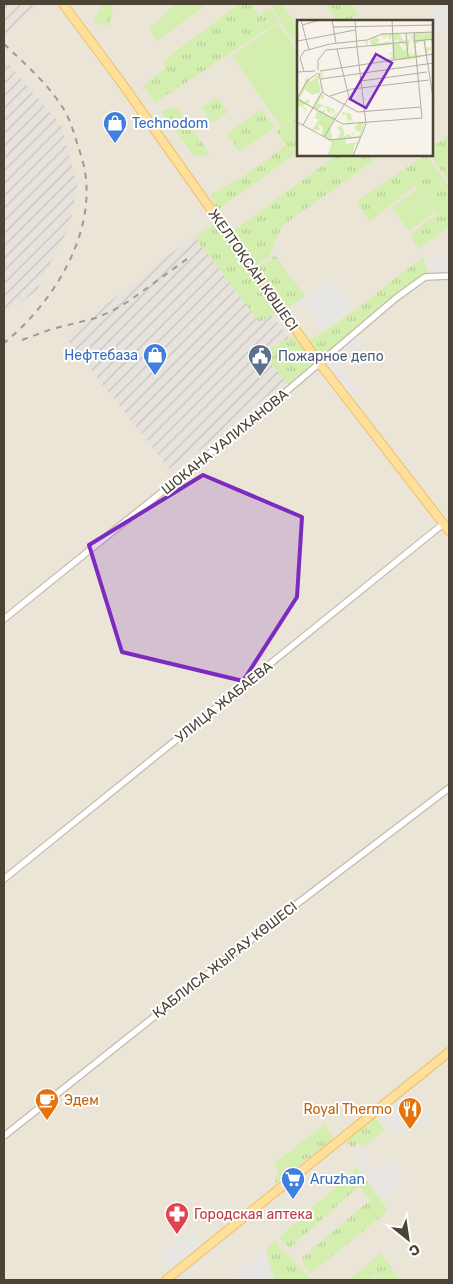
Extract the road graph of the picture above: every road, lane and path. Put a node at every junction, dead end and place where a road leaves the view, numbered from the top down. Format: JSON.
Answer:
{"nodes":[{"id":1,"x":63,"y":4,"type":"edge"},
{"id":2,"x":449,"y":276,"type":"edge"},
{"id":3,"x":320,"y":364,"type":"junction"},
{"id":4,"x":443,"y":524,"type":"junction"},
{"id":5,"x":449,"y":531,"type":"edge"},
{"id":6,"x":4,"y":619,"type":"edge"},
{"id":7,"x":449,"y":788,"type":"edge"},
{"id":8,"x":4,"y":880,"type":"edge"},
{"id":9,"x":449,"y":1052,"type":"edge"},
{"id":10,"x":4,"y":1136,"type":"edge"},
{"id":11,"x":166,"y":1280,"type":"edge"}],
"edges":[{"from":1,"to":3,"type":"main road","name":"ЖЕЛТОҚСАН КӨШЕСІ"},
{"from":2,"to":3,"type":"street","name":"ШОКАНА УАЛИХАНОВА"},
{"from":3,"to":4,"type":"main road","name":"ЖЕЛТОҚСАН КӨШЕСІ"},
{"from":3,"to":6,"type":"street","name":"ШОКАНА УАЛИХАНОВА"},
{"from":4,"to":5,"type":"main road","name":"ЖЕЛТОҚСАН КӨШЕСІ"},
{"from":4,"to":8,"type":"street","name":"УЛИЦА ЖАБАЕВА"},
{"from":7,"to":10,"type":"street","name":"ҚАБЛИСА ЖЫРАУ КӨШЕСІ"},
{"from":9,"to":11,"type":"main road"}]}
